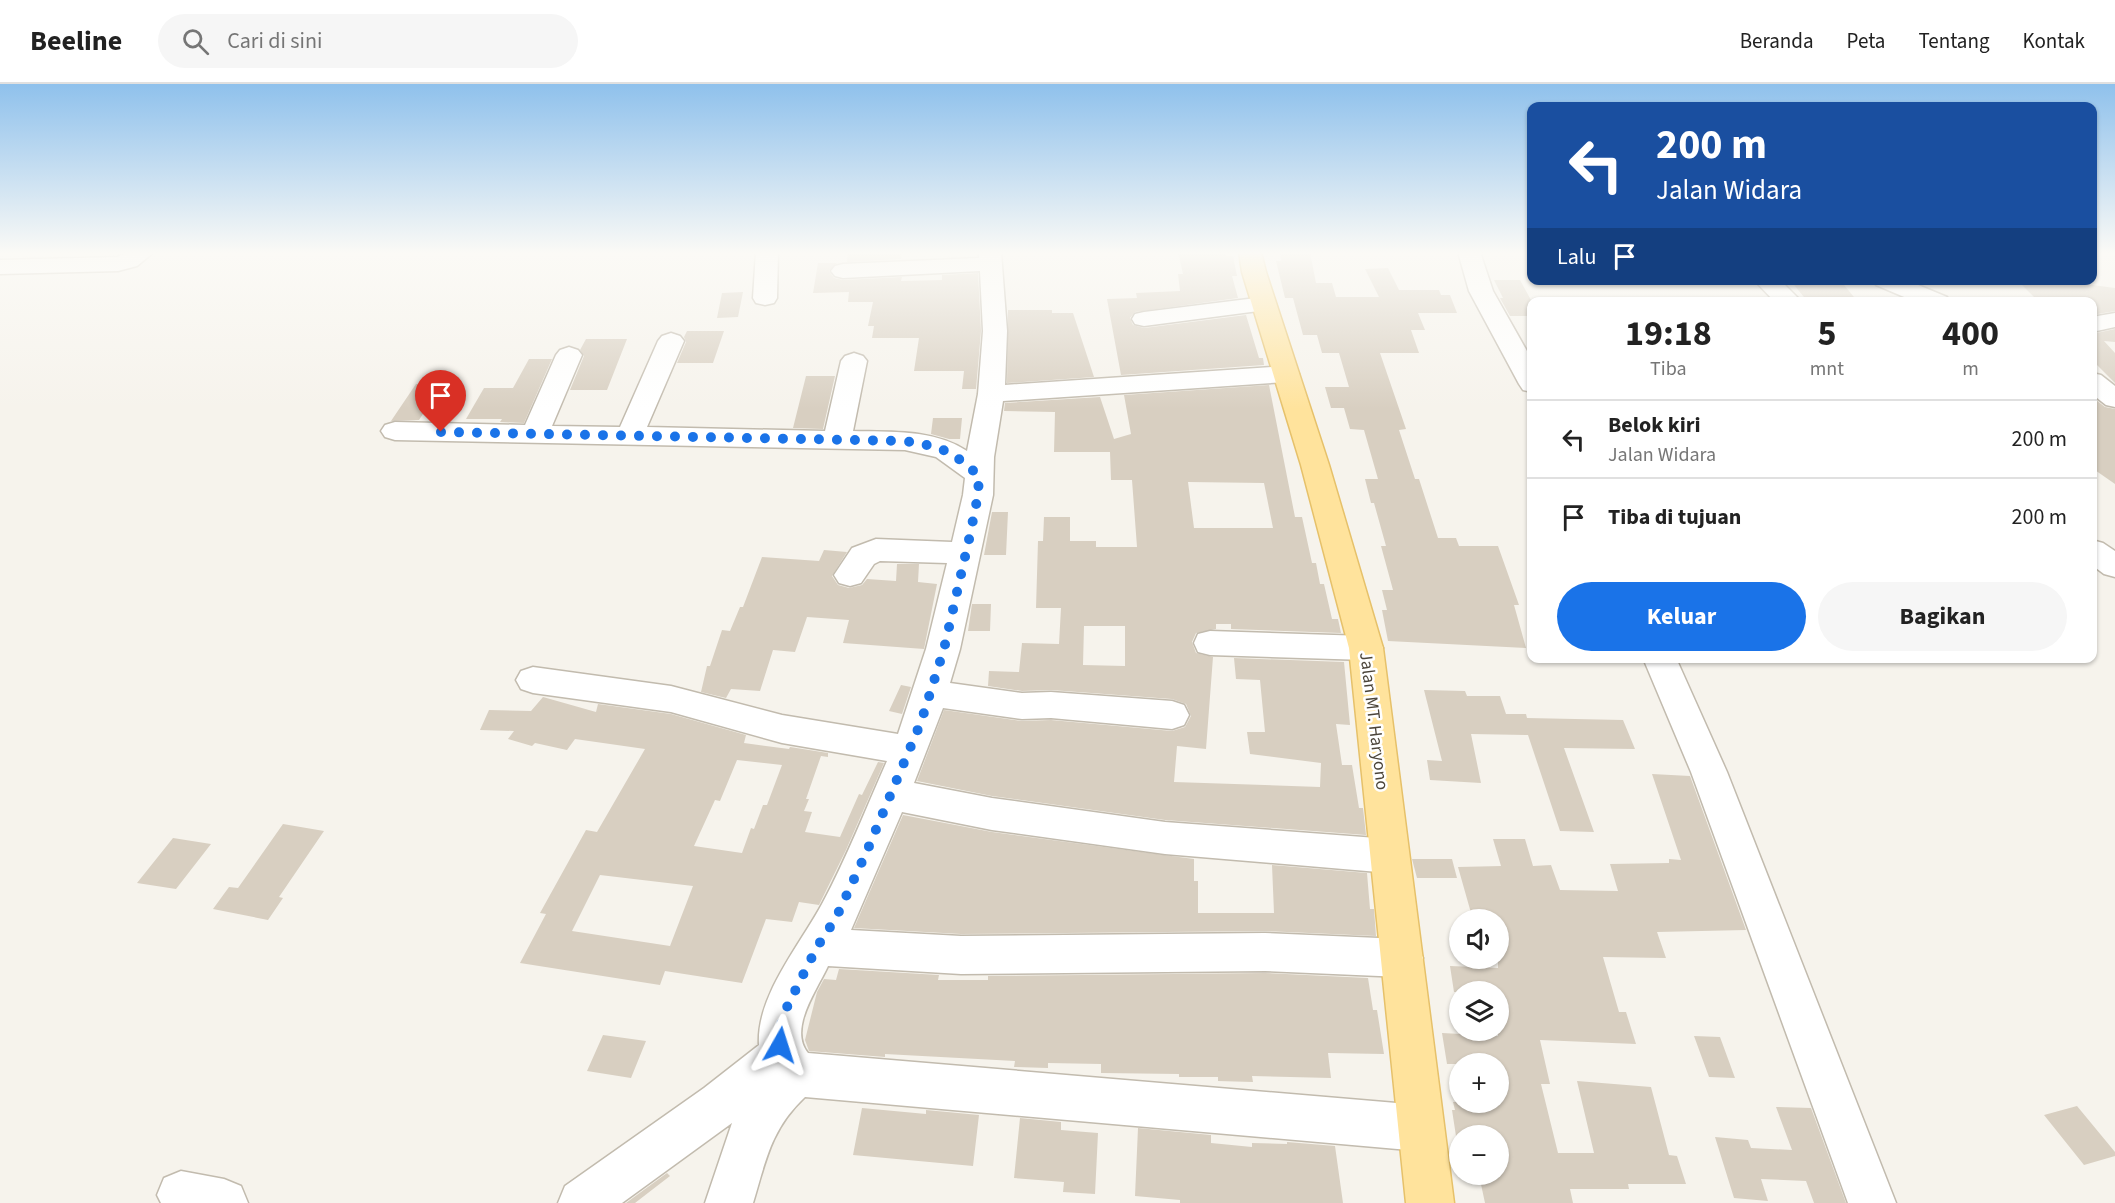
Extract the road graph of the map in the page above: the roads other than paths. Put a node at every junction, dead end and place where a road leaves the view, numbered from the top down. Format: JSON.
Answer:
{"nodes":[{"id":1,"x":993,"y":304,"type":"edge"},
{"id":2,"x":1262,"y":304,"type":"edge"},
{"id":3,"x":1264,"y":304,"type":"edge"},
{"id":4,"x":1488,"y":304,"type":"edge"},
{"id":5,"x":1144,"y":319,"type":"dead end"},
{"id":6,"x":2115,"y":320,"type":"edge"},
{"id":7,"x":2097,"y":324,"type":"edge"},
{"id":8,"x":671,"y":341,"type":"dead end"},
{"id":9,"x":569,"y":355,"type":"dead end"},
{"id":10,"x":854,"y":361,"type":"dead end"},
{"id":11,"x":1286,"y":374,"type":"junction"},
{"id":12,"x":1527,"y":375,"type":"edge"},
{"id":13,"x":2097,"y":385,"type":"edge"},
{"id":14,"x":991,"y":394,"type":"junction"},
{"id":15,"x":2115,"y":399,"type":"edge"},
{"id":16,"x":395,"y":431,"type":"dead end"},
{"id":17,"x":535,"y":434,"type":"junction"},
{"id":18,"x":630,"y":436,"type":"junction"},
{"id":19,"x":837,"y":440,"type":"junction"},
{"id":20,"x":979,"y":476,"type":"junction"},
{"id":21,"x":965,"y":552,"type":"junction"},
{"id":22,"x":2097,"y":553,"type":"edge"},
{"id":23,"x":2115,"y":566,"type":"edge"},
{"id":24,"x":850,"y":575,"type":"dead end"},
{"id":25,"x":1210,"y":643,"type":"dead end"},
{"id":26,"x":1366,"y":648,"type":"junction"},
{"id":27,"x":1661,"y":663,"type":"edge"},
{"id":28,"x":533,"y":680,"type":"dead end"},
{"id":29,"x":930,"y":693,"type":"junction"},
{"id":30,"x":1172,"y":715,"type":"dead end"},
{"id":31,"x":910,"y":750,"type":"junction"},
{"id":32,"x":891,"y":794,"type":"junction"},
{"id":33,"x":1390,"y":856,"type":"junction"},
{"id":34,"x":817,"y":947,"type":"junction"},
{"id":35,"x":1402,"y":958,"type":"junction"},
{"id":36,"x":789,"y":1065,"type":"junction"},
{"id":37,"x":1420,"y":1128,"type":"junction"},
{"id":38,"x":582,"y":1203,"type":"edge"},
{"id":39,"x":729,"y":1203,"type":"edge"},
{"id":40,"x":1430,"y":1203,"type":"edge"},
{"id":41,"x":1872,"y":1203,"type":"edge"}],
"edges":[{"from":1,"to":14,"type":"street"},
{"from":2,"to":5,"type":"street"},
{"from":3,"to":11,"type":"main road","name":"Jalan MT. Haryono"},
{"from":4,"to":12,"type":"street"},
{"from":6,"to":7,"type":"street"},
{"from":8,"to":18,"type":"street"},
{"from":9,"to":17,"type":"street"},
{"from":10,"to":19,"type":"street"},
{"from":11,"to":14,"type":"street"},
{"from":11,"to":26,"type":"main road","name":"Jalan MT. Haryono"},
{"from":13,"to":15,"type":"street"},
{"from":14,"to":20,"type":"street"},
{"from":16,"to":17,"type":"street"},
{"from":17,"to":18,"type":"street"},
{"from":18,"to":19,"type":"street"},
{"from":19,"to":20,"type":"street"},
{"from":20,"to":21,"type":"street"},
{"from":21,"to":24,"type":"street"},
{"from":21,"to":29,"type":"street"},
{"from":22,"to":23,"type":"street"},
{"from":25,"to":26,"type":"street"},
{"from":26,"to":33,"type":"main road","name":"Jalan MT. Haryono"},
{"from":27,"to":41,"type":"street"},
{"from":28,"to":31,"type":"street"},
{"from":29,"to":30,"type":"street"},
{"from":29,"to":31,"type":"street"},
{"from":31,"to":32,"type":"street"},
{"from":32,"to":33,"type":"street"},
{"from":32,"to":34,"type":"street"},
{"from":33,"to":35,"type":"main road","name":"Jalan MT. Haryono"},
{"from":34,"to":35,"type":"street"},
{"from":34,"to":36,"type":"street"},
{"from":35,"to":37,"type":"main road","name":"Jalan MT. Haryono"},
{"from":36,"to":37,"type":"street"},
{"from":36,"to":38,"type":"street"},
{"from":36,"to":39,"type":"street"},
{"from":37,"to":40,"type":"main road","name":"Jalan MT. Haryono"}]}
